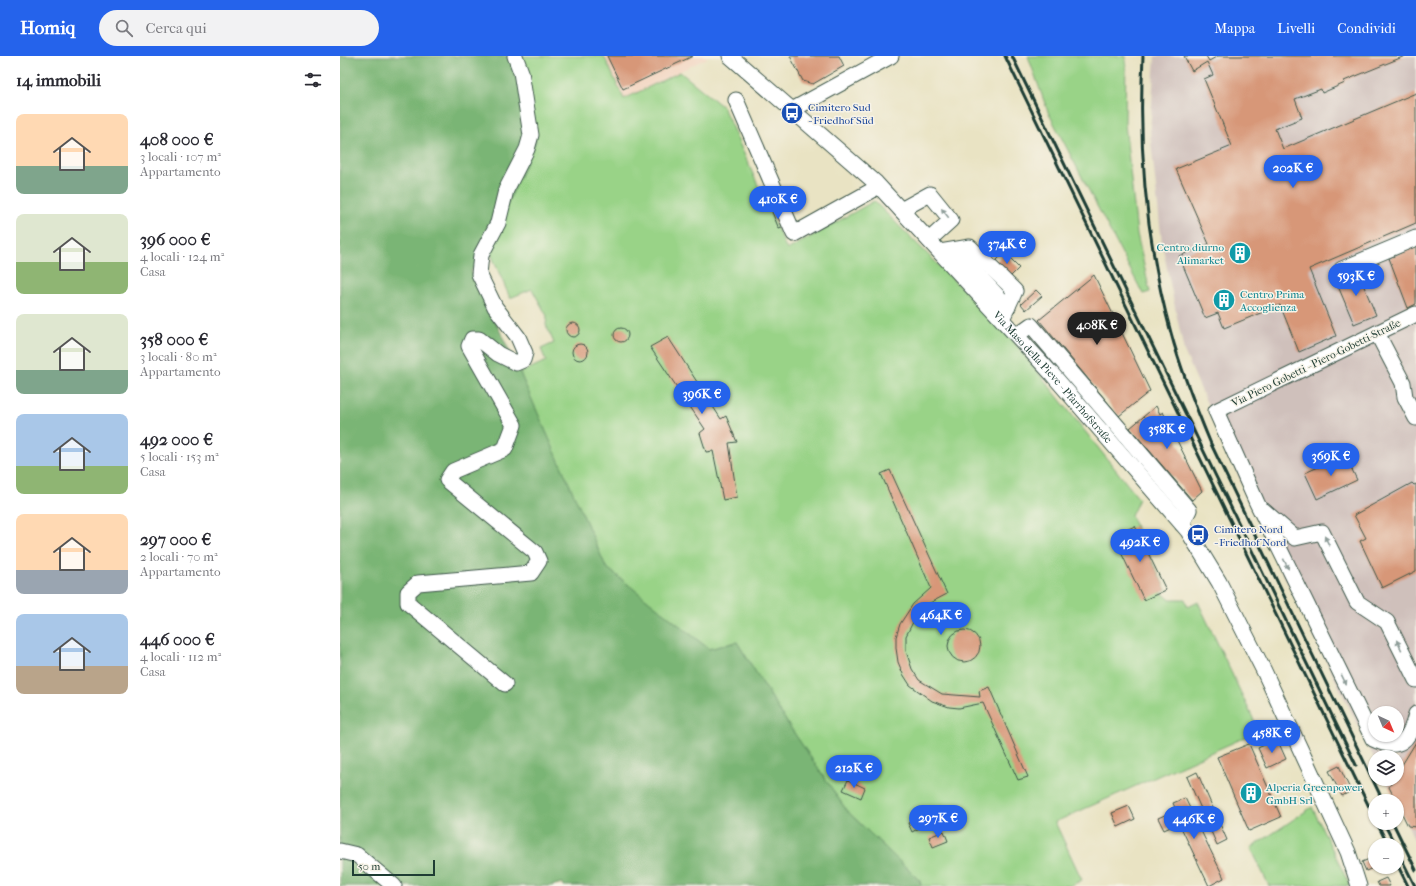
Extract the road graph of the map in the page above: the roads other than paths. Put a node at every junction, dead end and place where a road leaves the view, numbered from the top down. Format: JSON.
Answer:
{"nodes":[{"id":1,"x":515,"y":56,"type":"edge"},
{"id":2,"x":730,"y":56,"type":"edge"},
{"id":3,"x":891,"y":56,"type":"edge"},
{"id":4,"x":736,"y":100,"type":"dead end"},
{"id":5,"x":792,"y":110,"type":"junction"},
{"id":6,"x":870,"y":191,"type":"dead end"},
{"id":7,"x":901,"y":210,"type":"junction"},
{"id":8,"x":1416,"y":238,"type":"edge"},
{"id":9,"x":929,"y":240,"type":"junction"},
{"id":10,"x":940,"y":252,"type":"junction"},
{"id":11,"x":1342,"y":269,"type":"dead end"},
{"id":12,"x":1005,"y":313,"type":"junction"},
{"id":13,"x":1416,"y":314,"type":"edge"},
{"id":14,"x":1377,"y":333,"type":"junction"},
{"id":15,"x":1411,"y":394,"type":"edge"},
{"id":16,"x":1416,"y":418,"type":"edge"},
{"id":17,"x":1257,"y":504,"type":"junction"},
{"id":18,"x":1416,"y":680,"type":"edge"},
{"id":19,"x":505,"y":684,"type":"dead end"},
{"id":20,"x":1416,"y":714,"type":"edge"},
{"id":21,"x":340,"y":851,"type":"edge"},
{"id":22,"x":394,"y":886,"type":"edge"},
{"id":23,"x":1359,"y":886,"type":"edge"}],
"edges":[{"from":1,"to":19,"type":"street"},
{"from":2,"to":5,"type":"street","name":"Via Maso della Pieve - Pfarrhofstraße"},
{"from":3,"to":5,"type":"street"},
{"from":4,"to":6,"type":"street"},
{"from":5,"to":7,"type":"street","name":"Via Maso della Pieve - Pfarrhofstraße"},
{"from":7,"to":9,"type":"street","name":"Via Maso della Pieve - Pfarrhofstraße"},
{"from":9,"to":7,"type":"street","one_way":true},
{"from":8,"to":11,"type":"street"},
{"from":9,"to":10,"type":"street","name":"Via Maso della Pieve - Pfarrhofstraße"},
{"from":10,"to":12,"type":"street","name":"Via Maso della Pieve - Pfarrhofstraße"},
{"from":10,"to":12,"type":"street"},
{"from":12,"to":23,"type":"street","name":"Via Maso della Pieve - Pfarrhofstraße"},
{"from":13,"to":14,"type":"street","name":"Via Piero Gobetti - Piero-Gobetti-Straße"},
{"from":14,"to":15,"type":"street"},
{"from":14,"to":17,"type":"street","name":"Via Piero Gobetti - Piero-Gobetti-Straße"},
{"from":15,"to":16,"type":"street"},
{"from":18,"to":17,"type":"street","one_way":true},
{"from":17,"to":20,"type":"street","one_way":true},
{"from":21,"to":22,"type":"street"}]}
